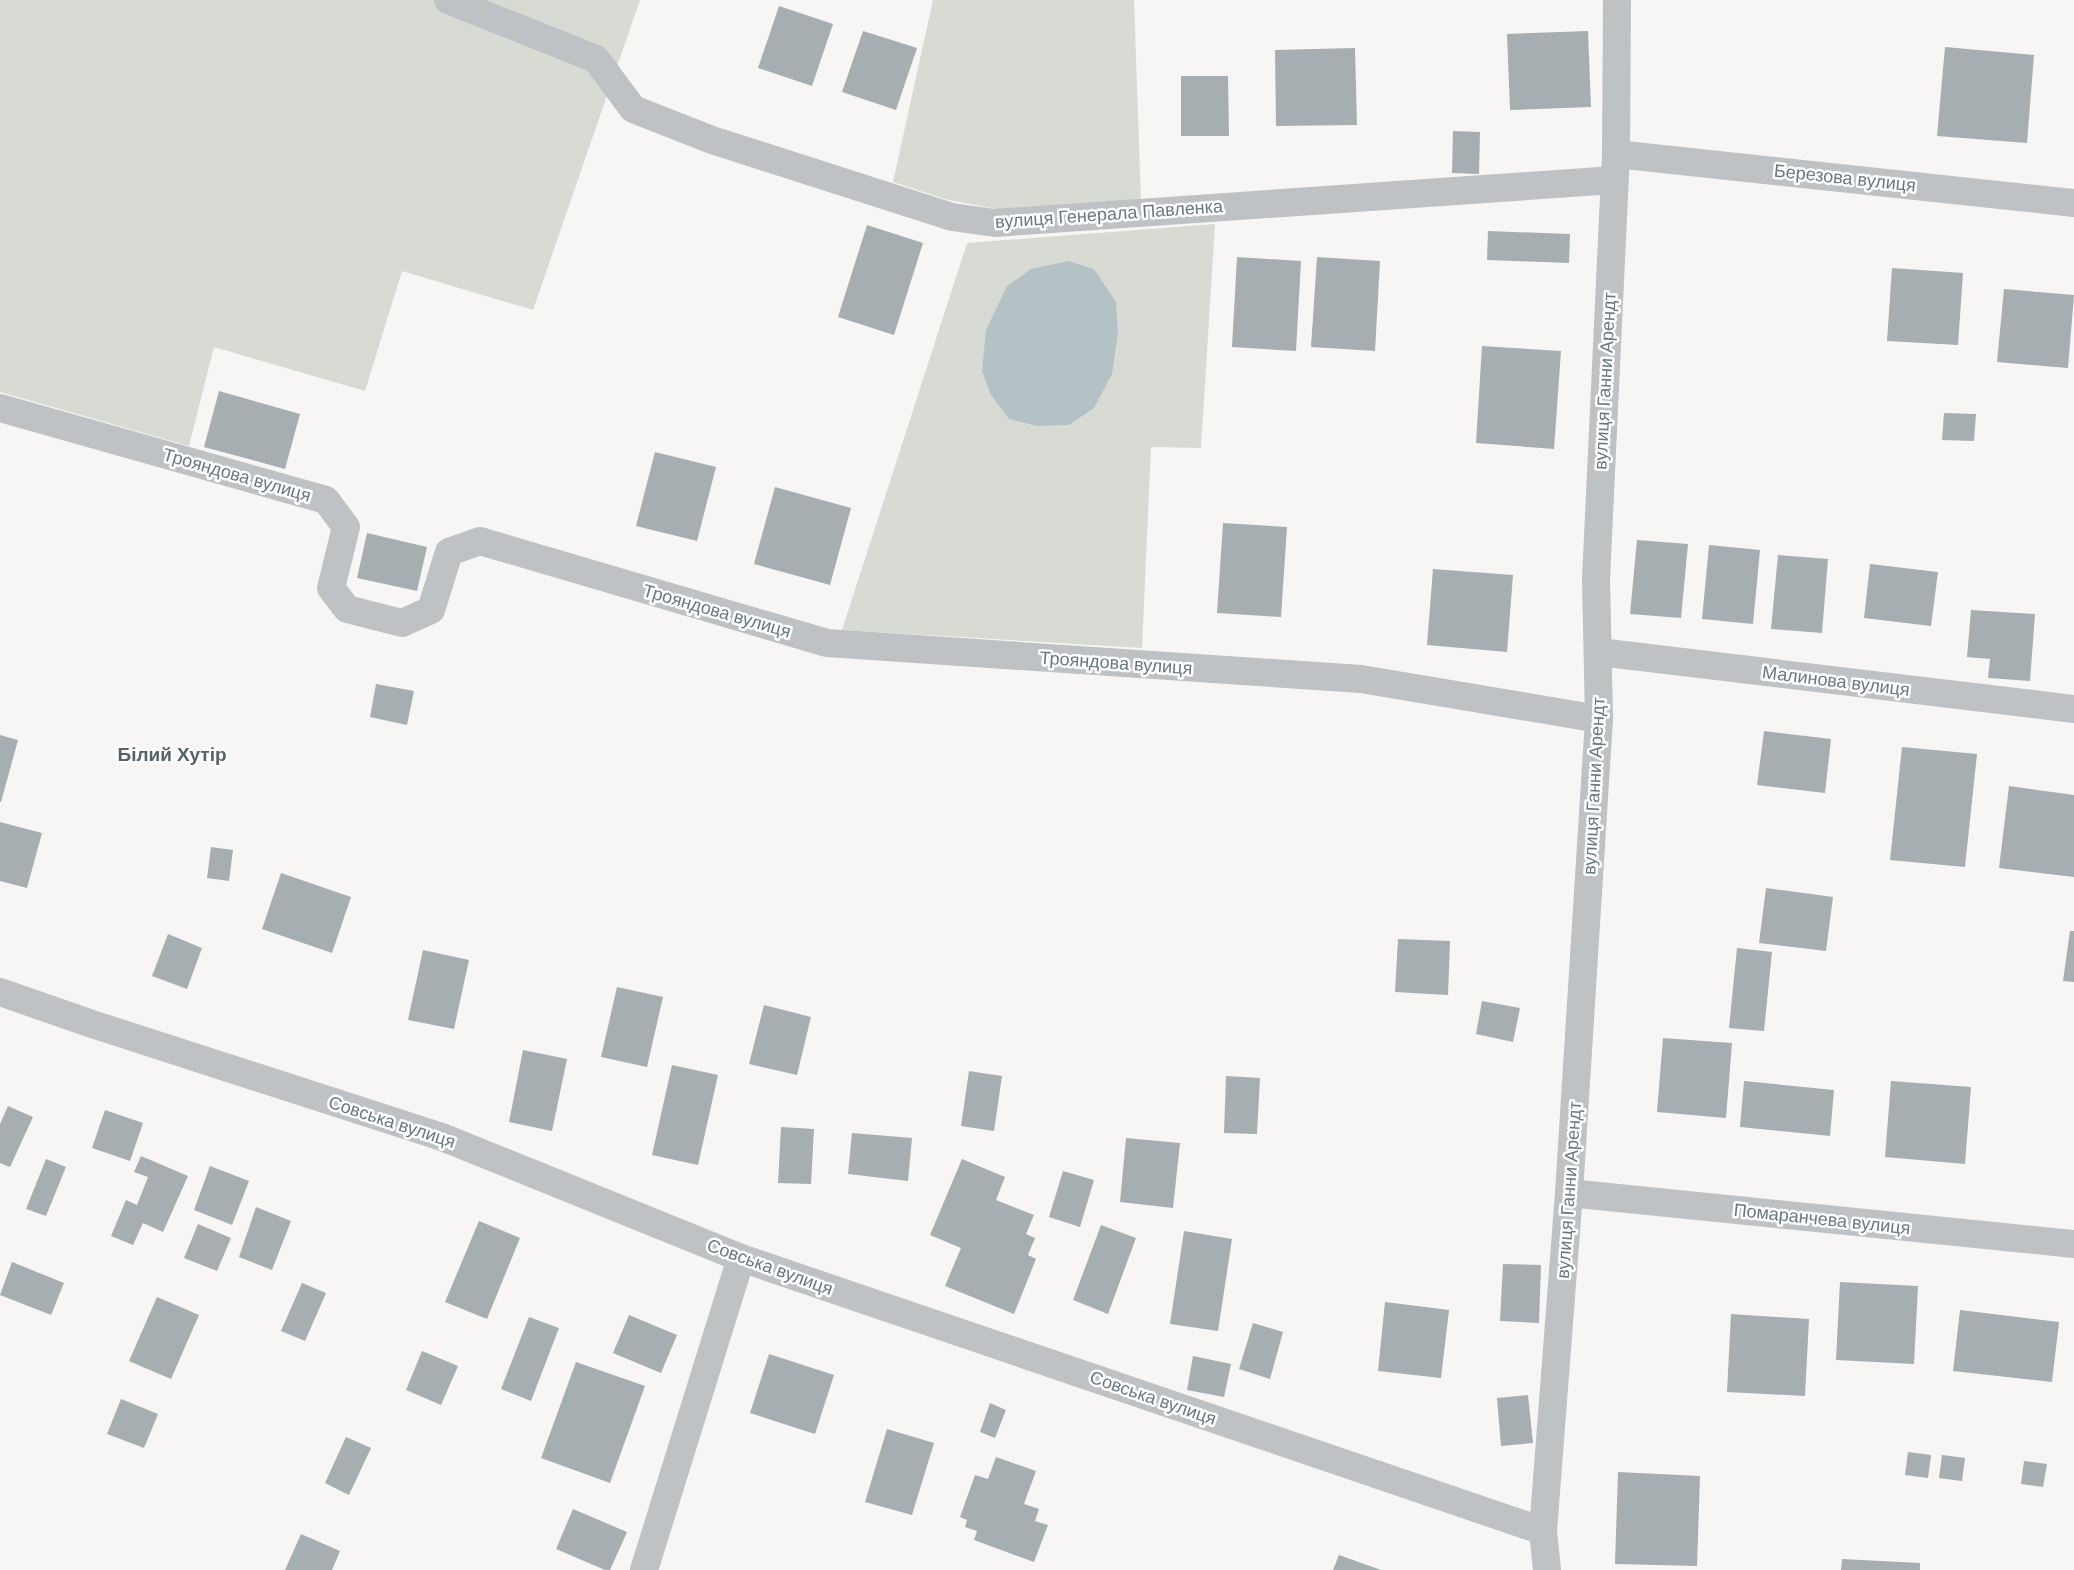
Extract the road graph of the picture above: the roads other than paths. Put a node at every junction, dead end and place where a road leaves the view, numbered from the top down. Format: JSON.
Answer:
{"nodes":[{"id":1,"x":448,"y":0,"type":"edge"},
{"id":2,"x":1617,"y":0,"type":"edge"},
{"id":3,"x":1616,"y":154,"type":"junction"},
{"id":4,"x":1614,"y":180,"type":"junction"},
{"id":5,"x":2074,"y":203,"type":"edge"},
{"id":6,"x":0,"y":408,"type":"edge"},
{"id":7,"x":1599,"y":652,"type":"junction"},
{"id":8,"x":2074,"y":709,"type":"edge"},
{"id":9,"x":1599,"y":719,"type":"junction"},
{"id":10,"x":0,"y":992,"type":"edge"},
{"id":11,"x":1569,"y":1193,"type":"junction"},
{"id":12,"x":2074,"y":1244,"type":"edge"},
{"id":13,"x":741,"y":1258,"type":"junction"},
{"id":14,"x":1544,"y":1531,"type":"junction"},
{"id":15,"x":644,"y":1570,"type":"edge"},
{"id":16,"x":1547,"y":1570,"type":"edge"}],
"edges":[{"from":1,"to":4,"type":"street","name":"вулиця Генерала Павленка"},
{"from":2,"to":3,"type":"street","name":"вулиця Ганни Арендт"},
{"from":3,"to":4,"type":"street","name":"вулиця Ганни Арендт"},
{"from":3,"to":5,"type":"street","name":"Березова вулиця"},
{"from":4,"to":7,"type":"street","name":"вулиця Ганни Арендт"},
{"from":6,"to":9,"type":"street","name":"Трояндова вулиця"},
{"from":7,"to":8,"type":"street","name":"Малинова вулиця"},
{"from":7,"to":9,"type":"street","name":"вулиця Ганни Арендт"},
{"from":9,"to":11,"type":"street","name":"вулиця Ганни Арендт"},
{"from":10,"to":13,"type":"street","name":"Совська вулиця"},
{"from":11,"to":12,"type":"street","name":"Помаранчева вулиця"},
{"from":11,"to":14,"type":"street","name":"вулиця Ганни Арендт"},
{"from":13,"to":14,"type":"street","name":"Совська вулиця"},
{"from":13,"to":15,"type":"street"},
{"from":14,"to":16,"type":"street","name":"вулиця Ганни Арендт"}]}
